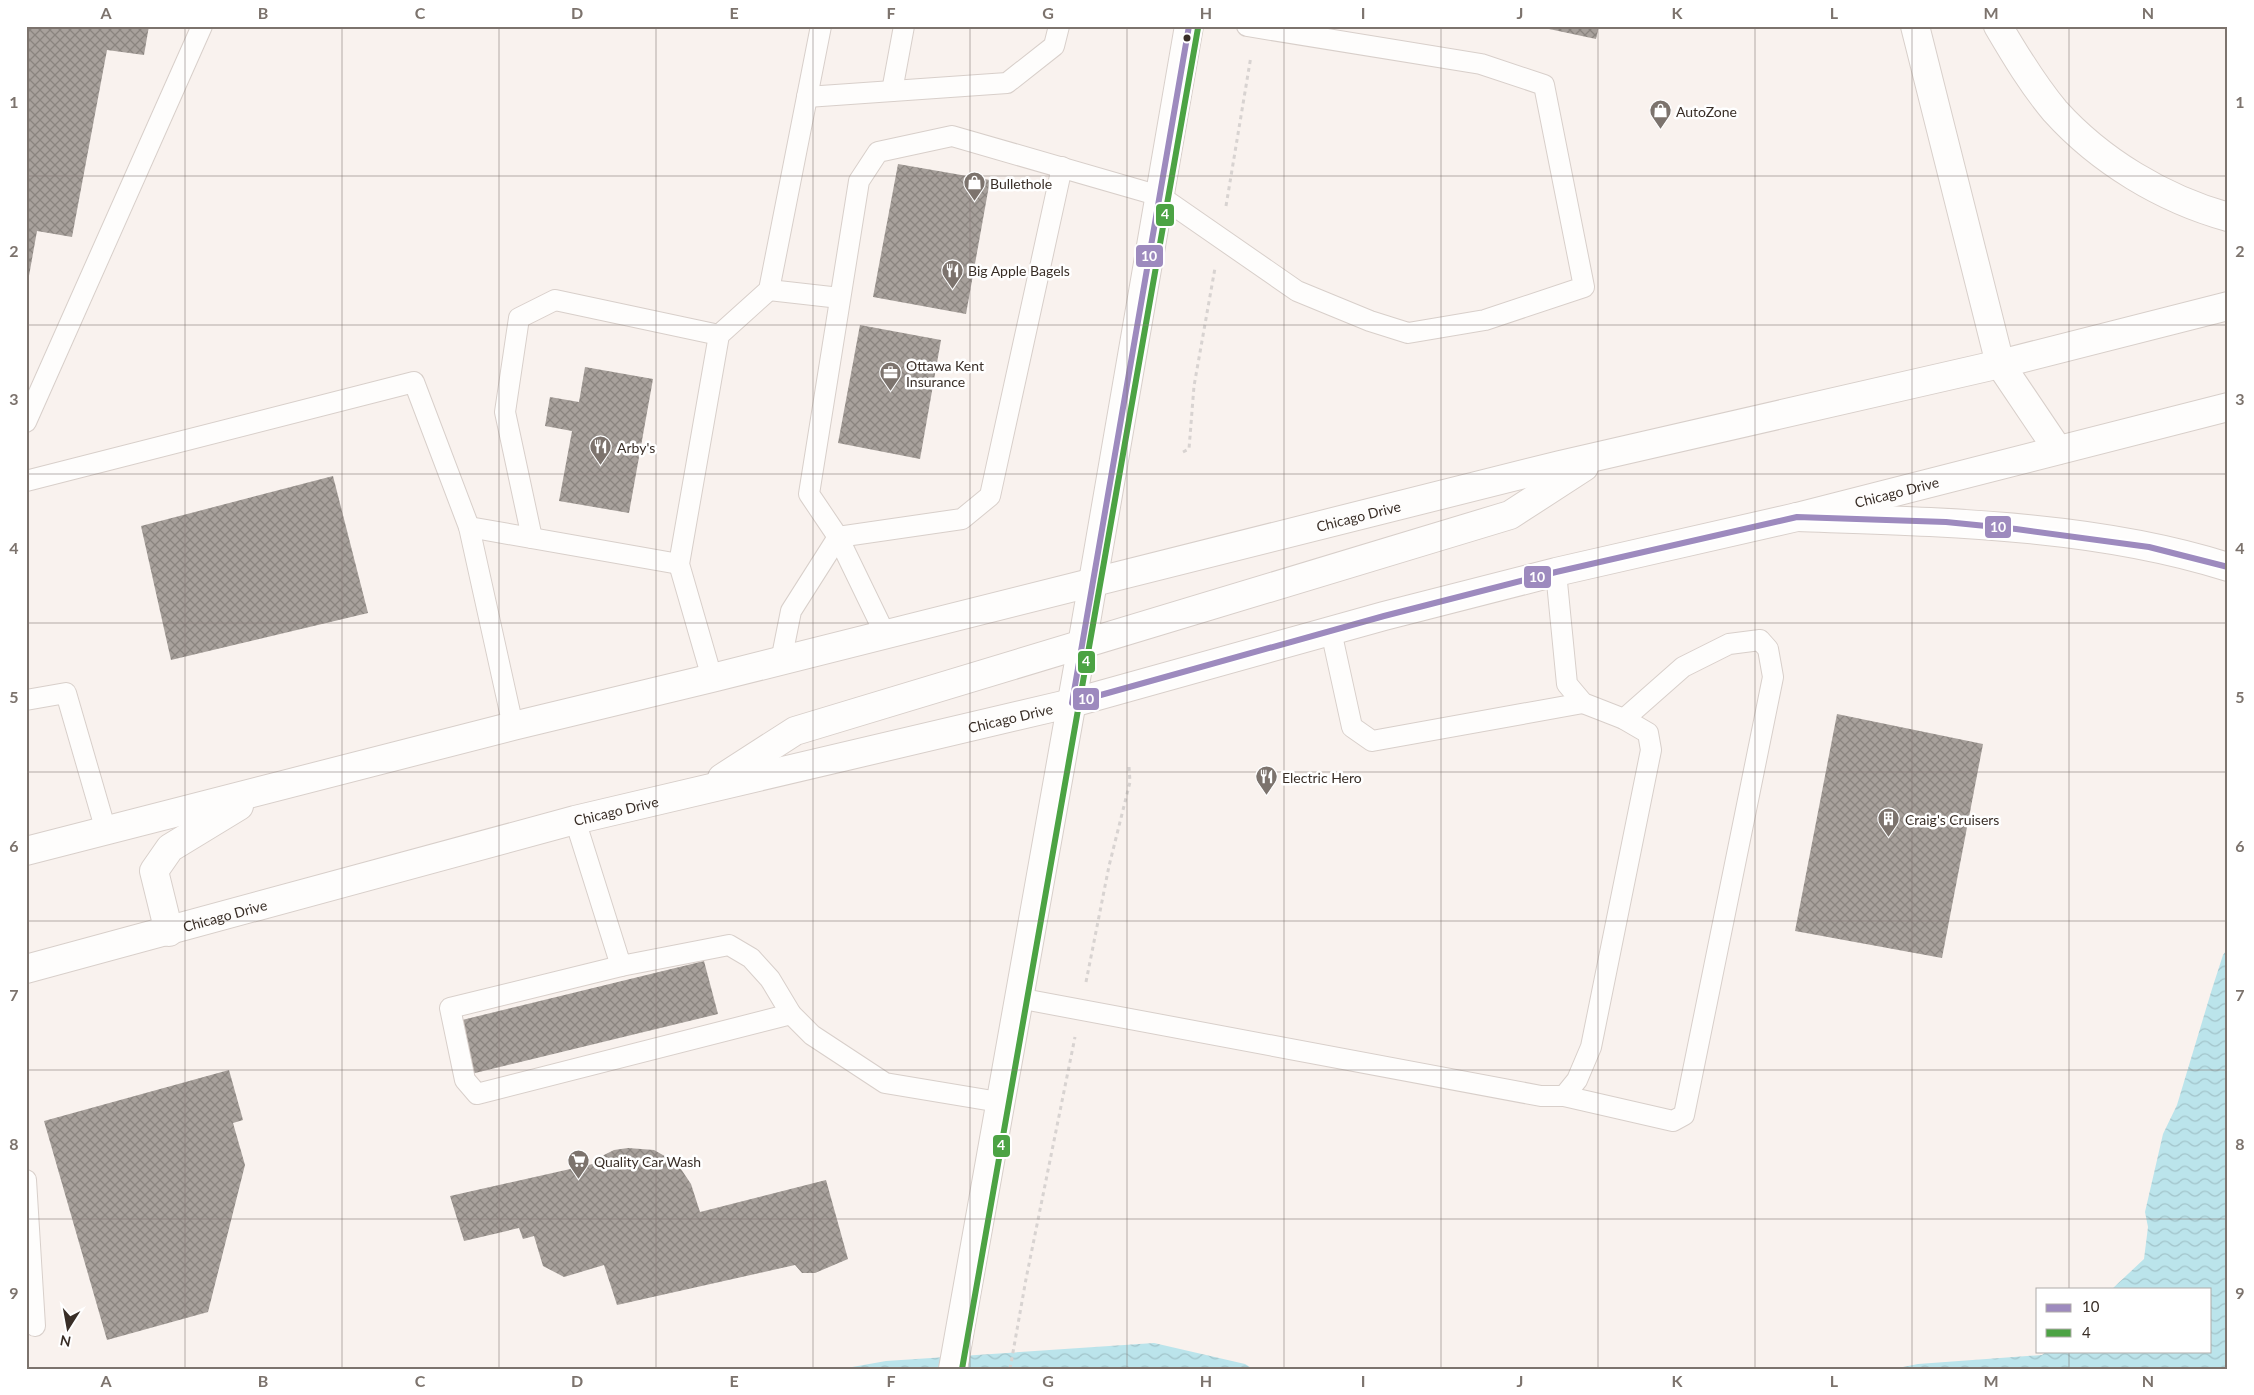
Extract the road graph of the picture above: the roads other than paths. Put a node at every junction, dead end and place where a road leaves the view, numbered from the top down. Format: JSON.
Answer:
{"nodes":[{"id":1,"x":202,"y":26,"type":"edge"},
{"id":2,"x":822,"y":26,"type":"edge"},
{"id":3,"x":904,"y":26,"type":"edge"},
{"id":4,"x":1059,"y":26,"type":"edge"},
{"id":5,"x":1189,"y":26,"type":"edge"},
{"id":6,"x":1247,"y":26,"type":"edge"},
{"id":7,"x":1916,"y":26,"type":"edge"},
{"id":8,"x":1998,"y":26,"type":"edge"},
{"id":9,"x":892,"y":91,"type":"junction"},
{"id":10,"x":807,"y":97,"type":"junction"},
{"id":11,"x":1062,"y":167,"type":"junction"},
{"id":12,"x":1160,"y":196,"type":"junction"},
{"id":13,"x":2228,"y":217,"type":"edge"},
{"id":14,"x":769,"y":290,"type":"junction"},
{"id":15,"x":840,"y":298,"type":"junction"},
{"id":16,"x":2228,"y":306,"type":"edge"},
{"id":17,"x":719,"y":335,"type":"junction"},
{"id":18,"x":2000,"y":364,"type":"junction"},
{"id":19,"x":2228,"y":408,"type":"edge"},
{"id":20,"x":26,"y":422,"type":"edge"},
{"id":21,"x":2058,"y":450,"type":"junction"},
{"id":22,"x":1600,"y":456,"type":"junction"},
{"id":23,"x":26,"y":480,"type":"edge"},
{"id":24,"x":1797,"y":516,"type":"junction"},
{"id":25,"x":469,"y":527,"type":"junction"},
{"id":26,"x":838,"y":537,"type":"junction"},
{"id":27,"x":532,"y":538,"type":"junction"},
{"id":28,"x":679,"y":564,"type":"junction"},
{"id":29,"x":2228,"y":567,"type":"edge"},
{"id":30,"x":1556,"y":572,"type":"junction"},
{"id":31,"x":1093,"y":582,"type":"junction"},
{"id":32,"x":1331,"y":631,"type":"junction"},
{"id":33,"x":885,"y":634,"type":"junction"},
{"id":34,"x":1082,"y":645,"type":"junction"},
{"id":35,"x":781,"y":661,"type":"junction"},
{"id":36,"x":712,"y":678,"type":"junction"},
{"id":37,"x":26,"y":700,"type":"edge"},
{"id":38,"x":1072,"y":702,"type":"junction"},
{"id":39,"x":1583,"y":703,"type":"junction"},
{"id":40,"x":1624,"y":719,"type":"junction"},
{"id":41,"x":513,"y":726,"type":"junction"},
{"id":42,"x":705,"y":789,"type":"junction"},
{"id":43,"x":264,"y":790,"type":"junction"},
{"id":44,"x":575,"y":820,"type":"junction"},
{"id":45,"x":106,"y":831,"type":"junction"},
{"id":46,"x":26,"y":851,"type":"edge"},
{"id":47,"x":169,"y":932,"type":"junction"},
{"id":48,"x":621,"y":966,"type":"junction"},
{"id":49,"x":26,"y":969,"type":"edge"},
{"id":50,"x":1018,"y":998,"type":"junction"},
{"id":51,"x":791,"y":1014,"type":"junction"},
{"id":52,"x":1564,"y":1096,"type":"junction"},
{"id":53,"x":999,"y":1102,"type":"junction"},
{"id":54,"x":26,"y":1180,"type":"edge"},
{"id":55,"x":35,"y":1326,"type":"dead end"},
{"id":56,"x":953,"y":1369,"type":"edge"}],
"edges":[{"from":1,"to":20,"type":"lane"},
{"from":2,"to":10,"type":"lane"},
{"from":3,"to":9,"type":"lane"},
{"from":4,"to":9,"type":"lane"},
{"from":5,"to":12,"type":"main road"},
{"from":6,"to":12,"type":"lane"},
{"from":7,"to":18,"type":"main road"},
{"from":8,"to":13,"type":"main road"},
{"from":9,"to":10,"type":"lane"},
{"from":10,"to":14,"type":"lane"},
{"from":11,"to":12,"type":"lane"},
{"from":11,"to":15,"type":"lane"},
{"from":11,"to":26,"type":"lane"},
{"from":12,"to":31,"type":"main road"},
{"from":14,"to":15,"type":"lane"},
{"from":14,"to":17,"type":"lane"},
{"from":15,"to":26,"type":"lane"},
{"from":16,"to":18,"type":"main road","name":"Chicago Drive"},
{"from":17,"to":27,"type":"lane"},
{"from":17,"to":28,"type":"lane"},
{"from":18,"to":21,"type":"main road"},
{"from":18,"to":22,"type":"main road","name":"Chicago Drive"},
{"from":19,"to":21,"type":"main road","name":"Chicago Drive"},
{"from":21,"to":24,"type":"main road","name":"Chicago Drive"},
{"from":22,"to":31,"type":"main road","name":"Chicago Drive"},
{"from":22,"to":34,"type":"main road"},
{"from":23,"to":25,"type":"lane"},
{"from":24,"to":29,"type":"main road"},
{"from":24,"to":30,"type":"main road","name":"Chicago Drive"},
{"from":25,"to":27,"type":"lane"},
{"from":25,"to":41,"type":"lane"},
{"from":26,"to":33,"type":"lane"},
{"from":26,"to":35,"type":"lane"},
{"from":27,"to":28,"type":"lane"},
{"from":28,"to":36,"type":"lane"},
{"from":30,"to":32,"type":"main road","name":"Chicago Drive"},
{"from":30,"to":39,"type":"lane"},
{"from":31,"to":33,"type":"main road","name":"Chicago Drive"},
{"from":31,"to":34,"type":"main road"},
{"from":32,"to":38,"type":"main road","name":"Chicago Drive"},
{"from":32,"to":39,"type":"lane"},
{"from":33,"to":35,"type":"main road","name":"Chicago Drive"},
{"from":34,"to":38,"type":"main road"},
{"from":34,"to":42,"type":"main road"},
{"from":35,"to":36,"type":"main road","name":"Chicago Drive"},
{"from":36,"to":41,"type":"main road","name":"Chicago Drive"},
{"from":37,"to":45,"type":"lane"},
{"from":38,"to":42,"type":"main road","name":"Chicago Drive"},
{"from":38,"to":50,"type":"main road"},
{"from":39,"to":40,"type":"lane"},
{"from":40,"to":52,"type":"lane"},
{"from":40,"to":52,"type":"lane"},
{"from":41,"to":43,"type":"main road","name":"Chicago Drive"},
{"from":42,"to":44,"type":"main road","name":"Chicago Drive"},
{"from":43,"to":45,"type":"main road","name":"Chicago Drive"},
{"from":43,"to":47,"type":"main road"},
{"from":44,"to":47,"type":"main road","name":"Chicago Drive"},
{"from":44,"to":48,"type":"lane"},
{"from":45,"to":46,"type":"main road","name":"Chicago Drive"},
{"from":47,"to":49,"type":"main road","name":"Chicago Drive"},
{"from":48,"to":51,"type":"lane"},
{"from":48,"to":51,"type":"lane"},
{"from":50,"to":52,"type":"lane"},
{"from":50,"to":53,"type":"main road"},
{"from":51,"to":53,"type":"lane"},
{"from":53,"to":56,"type":"main road"},
{"from":54,"to":55,"type":"lane"}]}
